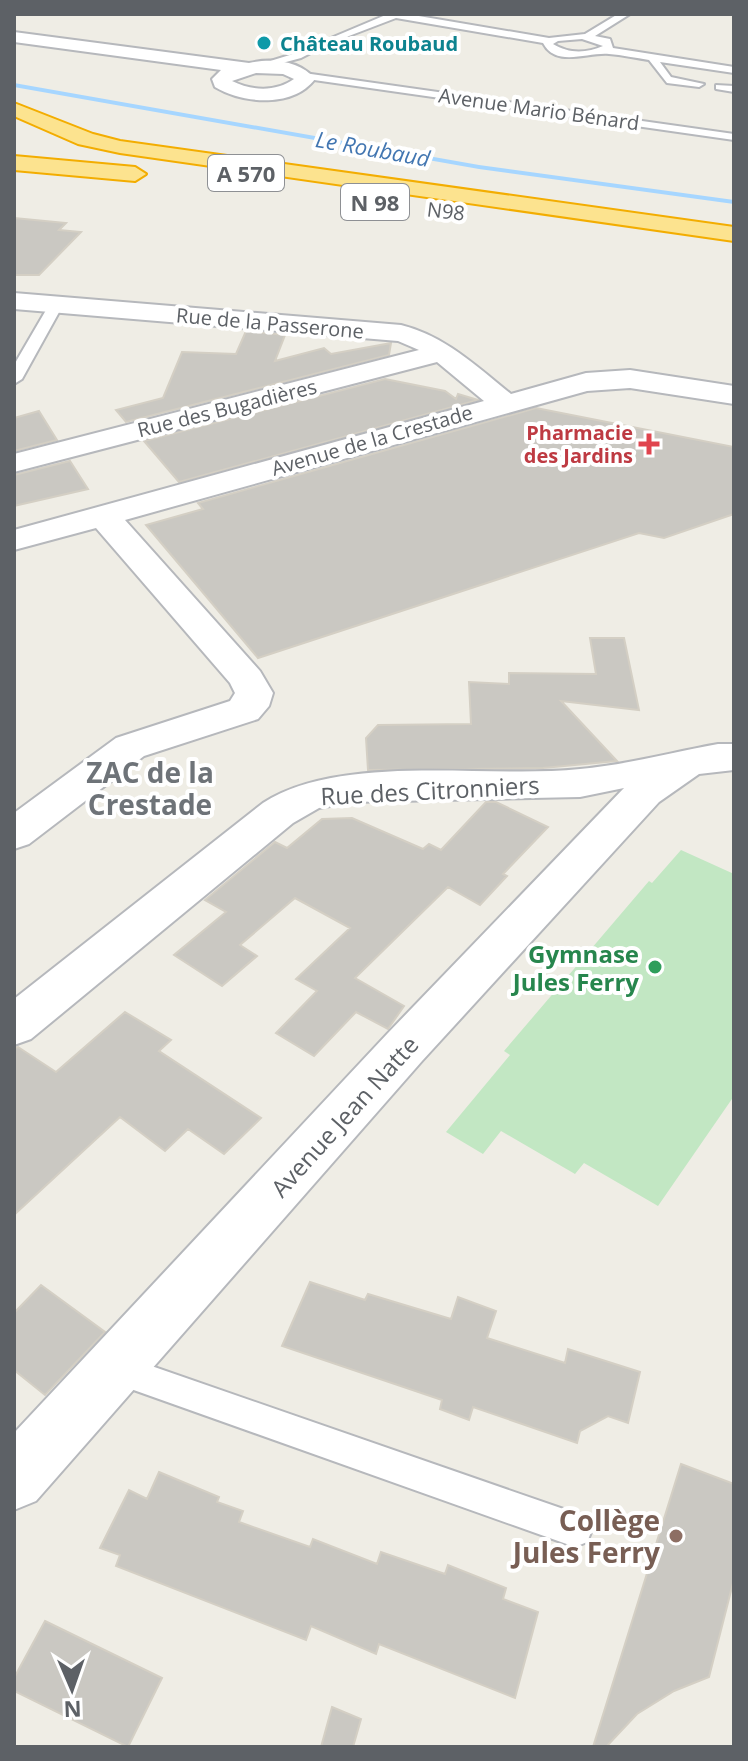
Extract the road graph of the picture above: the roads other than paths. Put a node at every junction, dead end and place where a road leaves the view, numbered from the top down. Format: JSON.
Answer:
{"nodes":[{"id":1,"x":396,"y":14,"type":"edge"},
{"id":2,"x":625,"y":14,"type":"edge"},
{"id":3,"x":588,"y":36,"type":"junction"},
{"id":4,"x":14,"y":37,"type":"edge"},
{"id":5,"x":549,"y":41,"type":"junction"},
{"id":6,"x":606,"y":50,"type":"junction"},
{"id":7,"x":652,"y":57,"type":"junction"},
{"id":8,"x":199,"y":63,"type":"junction"},
{"id":9,"x":252,"y":68,"type":"junction"},
{"id":10,"x":734,"y":70,"type":"edge"},
{"id":11,"x":299,"y":72,"type":"junction"},
{"id":12,"x":222,"y":79,"type":"junction"},
{"id":13,"x":699,"y":84,"type":"dead end"},
{"id":14,"x":720,"y":87,"type":"dead end"},
{"id":15,"x":734,"y":89,"type":"edge"},
{"id":16,"x":14,"y":109,"type":"edge"},
{"id":17,"x":734,"y":137,"type":"edge"},
{"id":18,"x":14,"y":149,"type":"edge"},
{"id":19,"x":14,"y":163,"type":"edge"},
{"id":20,"x":164,"y":178,"type":"dead end"},
{"id":21,"x":195,"y":181,"type":"dead end"},
{"id":22,"x":478,"y":199,"type":"junction"},
{"id":23,"x":734,"y":234,"type":"edge"},
{"id":24,"x":734,"y":250,"type":"edge"},
{"id":25,"x":14,"y":301,"type":"edge"},
{"id":26,"x":56,"y":305,"type":"junction"},
{"id":27,"x":440,"y":353,"type":"junction"},
{"id":28,"x":14,"y":379,"type":"edge"},
{"id":29,"x":734,"y":395,"type":"edge"},
{"id":30,"x":505,"y":403,"type":"junction"},
{"id":31,"x":14,"y":463,"type":"edge"},
{"id":32,"x":103,"y":515,"type":"junction"},
{"id":33,"x":14,"y":540,"type":"edge"},
{"id":34,"x":734,"y":757,"type":"edge"},
{"id":35,"x":684,"y":765,"type":"junction"},
{"id":36,"x":14,"y":834,"type":"edge"},
{"id":37,"x":14,"y":1026,"type":"edge"},
{"id":38,"x":114,"y":1368,"type":"junction"},
{"id":39,"x":14,"y":1479,"type":"edge"},
{"id":40,"x":575,"y":1530,"type":"dead end"}],
"edges":[{"from":1,"to":5,"type":"lane"},
{"from":1,"to":11,"type":"lane"},
{"from":2,"to":3,"type":"lane"},
{"from":3,"to":5,"type":"lane"},
{"from":3,"to":6,"type":"lane"},
{"from":4,"to":8,"type":"street"},
{"from":5,"to":6,"type":"lane"},
{"from":6,"to":7,"type":"lane"},
{"from":7,"to":10,"type":"lane"},
{"from":7,"to":13,"type":"lane"},
{"from":8,"to":9,"type":"street"},
{"from":8,"to":12,"type":"street"},
{"from":9,"to":11,"type":"street"},
{"from":9,"to":12,"type":"street"},
{"from":11,"to":12,"type":"street"},
{"from":11,"to":17,"type":"lane","name":"Avenue Mario Bénard"},
{"from":14,"to":15,"type":"lane"},
{"from":16,"to":22,"type":"highway"},
{"from":18,"to":22,"type":"highway","name":"N 98","number":"A 570"},
{"from":19,"to":20,"type":"highway"},
{"from":21,"to":24,"type":"highway","name":"N98","number":"N 98"},
{"from":22,"to":23,"type":"highway"},
{"from":25,"to":26,"type":"street","name":"Rue de la Passerone"},
{"from":26,"to":27,"type":"street","name":"Rue de la Passerone"},
{"from":26,"to":28,"type":"lane"},
{"from":27,"to":30,"type":"street","name":"Rue de la Passerone"},
{"from":27,"to":31,"type":"street","name":"Rue des Bugadières"},
{"from":29,"to":30,"type":"street","name":"Avenue de la Crestade"},
{"from":30,"to":32,"type":"street","name":"Avenue de la Crestade"},
{"from":32,"to":33,"type":"street","name":"Avenue de la Crestade"},
{"from":32,"to":36,"type":"street"},
{"from":34,"to":35,"type":"street","name":"Rue des Citronniers"},
{"from":35,"to":37,"type":"street","name":"Rue des Citronniers"},
{"from":35,"to":38,"type":"street","name":"Avenue Jean Natte"},
{"from":38,"to":39,"type":"street","name":"Avenue Jean Natte"},
{"from":38,"to":40,"type":"lane"}]}
